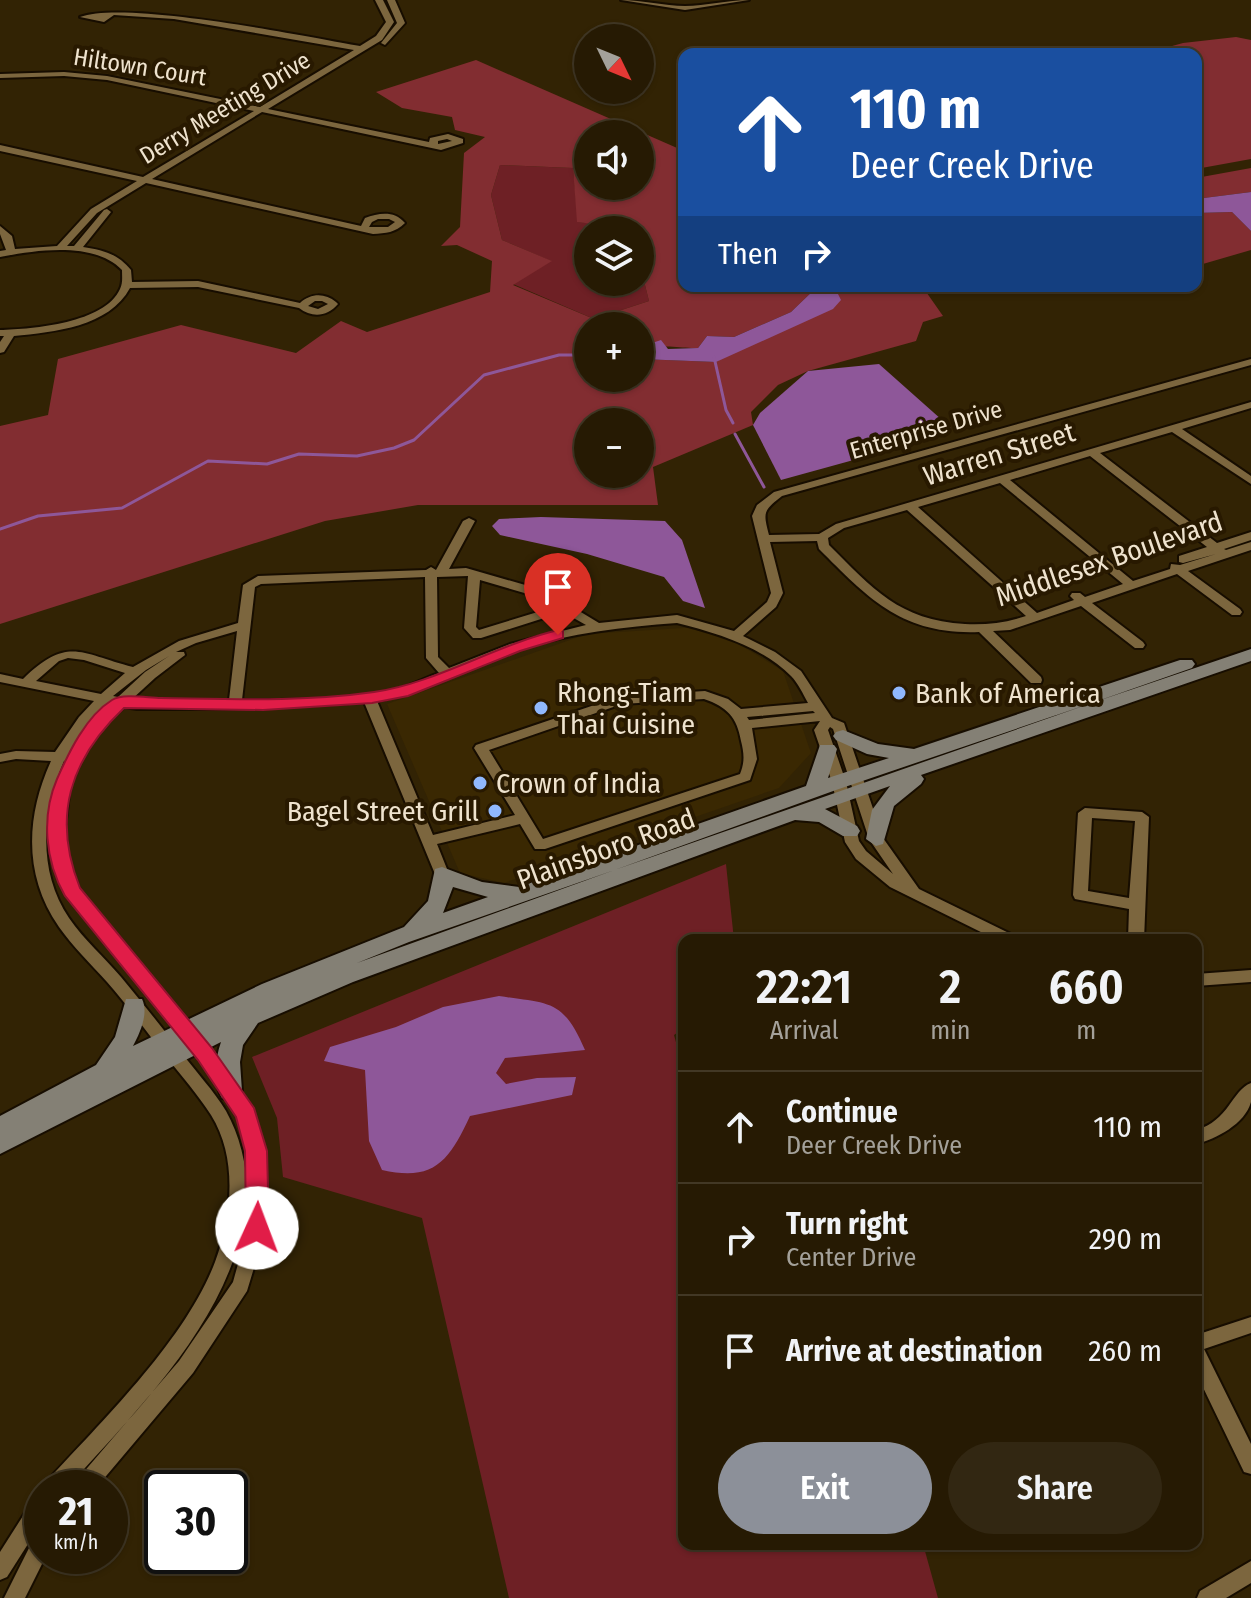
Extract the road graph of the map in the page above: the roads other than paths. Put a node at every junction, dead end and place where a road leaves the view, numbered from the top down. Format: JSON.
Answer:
{"nodes":[{"id":1,"x":379,"y":0,"type":"edge"},
{"id":2,"x":391,"y":0,"type":"edge"},
{"id":3,"x":625,"y":0,"type":"edge"},
{"id":4,"x":745,"y":0,"type":"edge"},
{"id":5,"x":107,"y":12,"type":"dead end"},
{"id":6,"x":366,"y":50,"type":"junction"},
{"id":7,"x":0,"y":76,"type":"edge"},
{"id":8,"x":261,"y":110,"type":"junction"},
{"id":9,"x":272,"y":112,"type":"junction"},
{"id":10,"x":434,"y":144,"type":"dead end"},
{"id":11,"x":0,"y":148,"type":"edge"},
{"id":12,"x":147,"y":179,"type":"junction"},
{"id":13,"x":158,"y":181,"type":"junction"},
{"id":14,"x":365,"y":227,"type":"dead end"},
{"id":15,"x":0,"y":229,"type":"edge"},
{"id":16,"x":61,"y":247,"type":"junction"},
{"id":17,"x":77,"y":248,"type":"junction"},
{"id":18,"x":11,"y":251,"type":"junction"},
{"id":19,"x":0,"y":254,"type":"edge"},
{"id":20,"x":127,"y":285,"type":"junction"},
{"id":21,"x":302,"y":306,"type":"dead end"},
{"id":22,"x":6,"y":333,"type":"edge"},
{"id":23,"x":0,"y":350,"type":"edge"},
{"id":24,"x":1251,"y":362,"type":"edge"},
{"id":25,"x":1249,"y":405,"type":"edge"},
{"id":26,"x":1173,"y":427,"type":"junction"},
{"id":27,"x":1090,"y":451,"type":"junction"},
{"id":28,"x":1001,"y":478,"type":"junction"},
{"id":29,"x":1251,"y":481,"type":"edge"},
{"id":30,"x":910,"y":506,"type":"junction"},
{"id":31,"x":469,"y":521,"type":"dead end"},
{"id":32,"x":1251,"y":536,"type":"edge"},
{"id":33,"x":822,"y":537,"type":"junction"},
{"id":34,"x":763,"y":539,"type":"junction"},
{"id":35,"x":1251,"y":546,"type":"edge"},
{"id":36,"x":1220,"y":551,"type":"junction"},
{"id":37,"x":1175,"y":566,"type":"junction"},
{"id":38,"x":437,"y":570,"type":"junction"},
{"id":39,"x":474,"y":575,"type":"junction"},
{"id":40,"x":1127,"y":582,"type":"junction"},
{"id":41,"x":1078,"y":597,"type":"junction"},
{"id":42,"x":566,"y":607,"type":"junction"},
{"id":43,"x":1236,"y":612,"type":"dead end"},
{"id":44,"x":1030,"y":614,"type":"junction"},
{"id":45,"x":244,"y":625,"type":"junction"},
{"id":46,"x":597,"y":627,"type":"junction"},
{"id":47,"x":983,"y":629,"type":"junction"},
{"id":48,"x":735,"y":636,"type":"junction"},
{"id":49,"x":198,"y":639,"type":"junction"},
{"id":50,"x":1139,"y":645,"type":"dead end"},
{"id":51,"x":1251,"y":645,"type":"edge"},
{"id":52,"x":1251,"y":655,"type":"edge"},
{"id":53,"x":137,"y":672,"type":"junction"},
{"id":54,"x":448,"y":675,"type":"junction"},
{"id":55,"x":0,"y":678,"type":"edge"},
{"id":56,"x":1036,"y":680,"type":"dead end"},
{"id":57,"x":25,"y":684,"type":"junction"},
{"id":58,"x":369,"y":698,"type":"junction"},
{"id":59,"x":102,"y":700,"type":"junction"},
{"id":60,"x":119,"y":703,"type":"junction"},
{"id":61,"x":235,"y":705,"type":"junction"},
{"id":62,"x":823,"y":715,"type":"junction"},
{"id":63,"x":744,"y":718,"type":"junction"},
{"id":64,"x":835,"y":742,"type":"junction"},
{"id":65,"x":935,"y":748,"type":"junction"},
{"id":66,"x":56,"y":757,"type":"junction"},
{"id":67,"x":0,"y":758,"type":"edge"},
{"id":68,"x":75,"y":758,"type":"junction"},
{"id":69,"x":957,"y":758,"type":"junction"},
{"id":70,"x":850,"y":786,"type":"junction"},
{"id":71,"x":815,"y":790,"type":"junction"},
{"id":72,"x":524,"y":818,"type":"junction"},
{"id":73,"x":779,"y":818,"type":"junction"},
{"id":74,"x":850,"y":831,"type":"junction"},
{"id":75,"x":876,"y":839,"type":"junction"},
{"id":76,"x":429,"y":841,"type":"junction"},
{"id":77,"x":442,"y":874,"type":"junction"},
{"id":78,"x":547,"y":884,"type":"junction"},
{"id":79,"x":912,"y":889,"type":"junction"},
{"id":80,"x":1136,"y":905,"type":"junction"},
{"id":81,"x":998,"y":934,"type":"edge"},
{"id":82,"x":1136,"y":934,"type":"edge"},
{"id":83,"x":401,"y":936,"type":"junction"},
{"id":84,"x":1251,"y":976,"type":"edge"},
{"id":85,"x":1202,"y":980,"type":"edge"},
{"id":86,"x":134,"y":1005,"type":"junction"},
{"id":87,"x":250,"y":1017,"type":"junction"},
{"id":88,"x":190,"y":1036,"type":"junction"},
{"id":89,"x":169,"y":1048,"type":"junction"},
{"id":90,"x":97,"y":1075,"type":"junction"},
{"id":91,"x":1251,"y":1089,"type":"edge"},
{"id":92,"x":230,"y":1091,"type":"junction"},
{"id":93,"x":0,"y":1127,"type":"edge"},
{"id":94,"x":1202,"y":1136,"type":"edge"},
{"id":95,"x":0,"y":1144,"type":"edge"},
{"id":96,"x":1251,"y":1325,"type":"edge"},
{"id":97,"x":1202,"y":1341,"type":"edge"},
{"id":98,"x":1202,"y":1376,"type":"edge"},
{"id":99,"x":1251,"y":1465,"type":"edge"},
{"id":100,"x":70,"y":1470,"type":"edge"},
{"id":101,"x":98,"y":1470,"type":"edge"},
{"id":102,"x":24,"y":1532,"type":"edge"},
{"id":103,"x":0,"y":1570,"type":"edge"},
{"id":104,"x":1251,"y":1571,"type":"edge"},
{"id":105,"x":26,"y":1574,"type":"edge"},
{"id":106,"x":14,"y":1598,"type":"edge"},
{"id":107,"x":1207,"y":1598,"type":"edge"}],
"edges":[{"from":1,"to":6,"type":"street","name":"Derry Meeting Drive"},
{"from":2,"to":6,"type":"street","name":"Derry Meeting Drive"},
{"from":3,"to":4,"type":"street"},
{"from":5,"to":6,"type":"street"},
{"from":6,"to":8,"type":"street","name":"Derry Meeting Drive"},
{"from":6,"to":9,"type":"street","name":"Derry Meeting Drive"},
{"from":7,"to":8,"type":"street","name":"Hiltown Court"},
{"from":8,"to":9,"type":"street","name":"Hiltown Court"},
{"from":8,"to":12,"type":"street","name":"Derry Meeting Drive"},
{"from":9,"to":10,"type":"street","name":"Hiltown Court"},
{"from":9,"to":13,"type":"street","name":"Derry Meeting Drive"},
{"from":11,"to":12,"type":"street"},
{"from":12,"to":13,"type":"street"},
{"from":12,"to":16,"type":"street","name":"Derry Meeting Drive"},
{"from":13,"to":14,"type":"street"},
{"from":13,"to":17,"type":"street","name":"Derry Meeting Drive"},
{"from":15,"to":18,"type":"street"},
{"from":16,"to":17,"type":"street"},
{"from":16,"to":18,"type":"street"},
{"from":17,"to":20,"type":"street"},
{"from":18,"to":19,"type":"street"},
{"from":20,"to":21,"type":"street"},
{"from":20,"to":22,"type":"street"},
{"from":22,"to":23,"type":"street"},
{"from":24,"to":34,"type":"street","name":"Enterprise Drive"},
{"from":25,"to":26,"type":"street","name":"Warren Street"},
{"from":26,"to":27,"type":"street","name":"Warren Street"},
{"from":26,"to":29,"type":"street"},
{"from":27,"to":28,"type":"street","name":"Warren Street"},
{"from":27,"to":36,"type":"street"},
{"from":28,"to":30,"type":"street","name":"Warren Street"},
{"from":28,"to":40,"type":"street"},
{"from":30,"to":33,"type":"street","name":"Warren Street"},
{"from":30,"to":44,"type":"street"},
{"from":31,"to":38,"type":"street"},
{"from":32,"to":36,"type":"street","name":"Middlesex Boulevard"},
{"from":33,"to":34,"type":"street","name":"Warren Street"},
{"from":33,"to":47,"type":"street","name":"Middlesex Boulevard"},
{"from":34,"to":48,"type":"street","name":"Enterprise Drive"},
{"from":35,"to":36,"type":"street","name":"Middlesex Boulevard"},
{"from":36,"to":37,"type":"street","name":"Middlesex Boulevard"},
{"from":37,"to":40,"type":"street","name":"Middlesex Boulevard"},
{"from":37,"to":43,"type":"street"},
{"from":38,"to":39,"type":"street"},
{"from":38,"to":45,"type":"street"},
{"from":38,"to":54,"type":"street"},
{"from":39,"to":42,"type":"street"},
{"from":39,"to":42,"type":"street"},
{"from":40,"to":41,"type":"street","name":"Middlesex Boulevard"},
{"from":41,"to":44,"type":"street","name":"Middlesex Boulevard"},
{"from":41,"to":50,"type":"street"},
{"from":42,"to":46,"type":"street"},
{"from":44,"to":47,"type":"street","name":"Middlesex Boulevard"},
{"from":45,"to":49,"type":"street"},
{"from":45,"to":61,"type":"street"},
{"from":46,"to":48,"type":"street"},
{"from":46,"to":54,"type":"street"},
{"from":47,"to":56,"type":"street"},
{"from":48,"to":62,"type":"street"},
{"from":49,"to":53,"type":"street"},
{"from":49,"to":60,"type":"street"},
{"from":51,"to":65,"type":"street","name":"Plainsboro Road"},
{"from":52,"to":69,"type":"street","name":"Plainsboro Road"},
{"from":53,"to":57,"type":"street"},
{"from":53,"to":59,"type":"street"},
{"from":54,"to":58,"type":"street"},
{"from":55,"to":57,"type":"street"},
{"from":57,"to":59,"type":"street"},
{"from":58,"to":61,"type":"street"},
{"from":58,"to":76,"type":"street"},
{"from":59,"to":60,"type":"street"},
{"from":59,"to":66,"type":"street"},
{"from":60,"to":61,"type":"street"},
{"from":60,"to":68,"type":"street"},
{"from":62,"to":63,"type":"street"},
{"from":62,"to":64,"type":"street"},
{"from":62,"to":64,"type":"street"},
{"from":63,"to":72,"type":"street"},
{"from":63,"to":72,"type":"street"},
{"from":64,"to":65,"type":"street"},
{"from":64,"to":70,"type":"street"},
{"from":64,"to":71,"type":"street"},
{"from":65,"to":70,"type":"street","name":"Plainsboro Road"},
{"from":66,"to":67,"type":"street"},
{"from":66,"to":68,"type":"street"},
{"from":66,"to":86,"type":"street"},
{"from":68,"to":88,"type":"street"},
{"from":69,"to":70,"type":"street","name":"Plainsboro Road"},
{"from":69,"to":75,"type":"street"},
{"from":70,"to":71,"type":"street","name":"Plainsboro Road"},
{"from":70,"to":73,"type":"street","name":"Plainsboro Road"},
{"from":70,"to":74,"type":"street"},
{"from":70,"to":75,"type":"street"},
{"from":71,"to":78,"type":"street","name":"Plainsboro Road"},
{"from":72,"to":76,"type":"street"},
{"from":73,"to":74,"type":"street"},
{"from":73,"to":87,"type":"street","name":"Plainsboro Road"},
{"from":74,"to":79,"type":"street"},
{"from":75,"to":79,"type":"street"},
{"from":76,"to":77,"type":"street"},
{"from":77,"to":78,"type":"street"},
{"from":77,"to":83,"type":"street"},
{"from":78,"to":83,"type":"street","name":"Plainsboro Road"},
{"from":79,"to":81,"type":"street"},
{"from":80,"to":80,"type":"street"},
{"from":80,"to":82,"type":"street"},
{"from":83,"to":88,"type":"street","name":"Plainsboro Road"},
{"from":84,"to":85,"type":"street"},
{"from":86,"to":89,"type":"street"},
{"from":86,"to":90,"type":"street"},
{"from":87,"to":88,"type":"street","name":"Plainsboro Road"},
{"from":87,"to":92,"type":"street"},
{"from":88,"to":89,"type":"street","name":"Plainsboro Road"},
{"from":88,"to":92,"type":"street"},
{"from":89,"to":90,"type":"street","name":"Plainsboro Road"},
{"from":89,"to":95,"type":"street","name":"Plainsboro Road"},
{"from":89,"to":100,"type":"street"},
{"from":90,"to":93,"type":"street","name":"Plainsboro Road"},
{"from":91,"to":94,"type":"street"},
{"from":92,"to":101,"type":"street"},
{"from":96,"to":97,"type":"street"},
{"from":98,"to":99,"type":"street"},
{"from":102,"to":103,"type":"street"},
{"from":104,"to":107,"type":"street"},
{"from":105,"to":106,"type":"street"}]}
